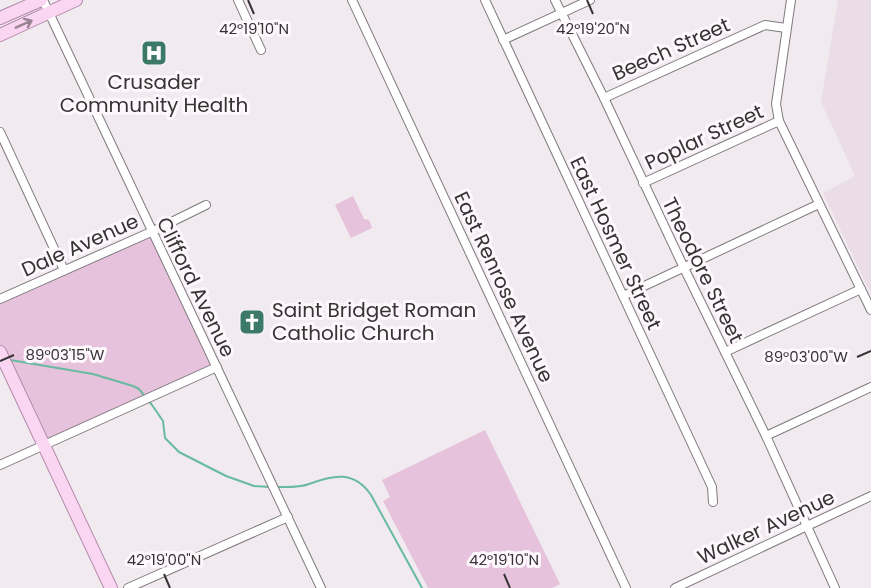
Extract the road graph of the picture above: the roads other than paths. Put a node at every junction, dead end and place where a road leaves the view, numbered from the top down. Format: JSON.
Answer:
{"nodes":[{"id":1,"x":42,"y":0,"type":"edge"},
{"id":2,"x":76,"y":0,"type":"edge"},
{"id":3,"x":238,"y":0,"type":"edge"},
{"id":4,"x":352,"y":0,"type":"edge"},
{"id":5,"x":485,"y":0,"type":"edge"},
{"id":6,"x":555,"y":0,"type":"edge"},
{"id":7,"x":590,"y":0,"type":"edge"},
{"id":8,"x":791,"y":0,"type":"edge"},
{"id":9,"x":49,"y":13,"type":"junction"},
{"id":10,"x":561,"y":14,"type":"junction"},
{"id":11,"x":0,"y":18,"type":"edge"},
{"id":12,"x":786,"y":28,"type":"junction"},
{"id":13,"x":0,"y":35,"type":"edge"},
{"id":14,"x":503,"y":40,"type":"junction"},
{"id":15,"x":261,"y":50,"type":"dead end"},
{"id":16,"x":604,"y":98,"type":"junction"},
{"id":17,"x":779,"y":121,"type":"junction"},
{"id":18,"x":0,"y":132,"type":"edge"},
{"id":19,"x":643,"y":183,"type":"junction"},
{"id":20,"x":819,"y":204,"type":"junction"},
{"id":21,"x":206,"y":205,"type":"dead end"},
{"id":22,"x":151,"y":232,"type":"junction"},
{"id":23,"x":684,"y":268,"type":"junction"},
{"id":24,"x":64,"y":270,"type":"junction"},
{"id":25,"x":861,"y":289,"type":"junction"},
{"id":26,"x":623,"y":296,"type":"junction"},
{"id":27,"x":0,"y":299,"type":"edge"},
{"id":28,"x":871,"y":310,"type":"edge"},
{"id":29,"x":0,"y":352,"type":"edge"},
{"id":30,"x":725,"y":352,"type":"junction"},
{"id":31,"x":217,"y":367,"type":"junction"},
{"id":32,"x":871,"y":387,"type":"edge"},
{"id":33,"x":766,"y":436,"type":"junction"},
{"id":34,"x":42,"y":445,"type":"junction"},
{"id":35,"x":0,"y":465,"type":"edge"},
{"id":36,"x":871,"y":496,"type":"edge"},
{"id":37,"x":713,"y":502,"type":"dead end"},
{"id":38,"x":288,"y":517,"type":"junction"},
{"id":39,"x":806,"y":526,"type":"junction"},
{"id":40,"x":111,"y":588,"type":"edge"},
{"id":41,"x":128,"y":588,"type":"edge"},
{"id":42,"x":321,"y":588,"type":"edge"},
{"id":43,"x":626,"y":588,"type":"edge"},
{"id":44,"x":675,"y":588,"type":"edge"},
{"id":45,"x":835,"y":588,"type":"edge"}],
"edges":[{"from":1,"to":9,"type":"street","name":"Clifford Avenue"},
{"from":1,"to":11,"type":"main road"},
{"from":2,"to":9,"type":"main road"},
{"from":3,"to":15,"type":"street"},
{"from":4,"to":43,"type":"street","name":"East Renrose Avenue"},
{"from":5,"to":14,"type":"street","name":"East Hosmer Street"},
{"from":6,"to":10,"type":"street","name":"Theodore Street"},
{"from":7,"to":10,"type":"street"},
{"from":8,"to":12,"type":"street"},
{"from":13,"to":9,"type":"main road","one_way":true},
{"from":9,"to":22,"type":"street","name":"Clifford Avenue"},
{"from":10,"to":14,"type":"street"},
{"from":10,"to":16,"type":"street","name":"Theodore Street"},
{"from":12,"to":16,"type":"street","name":"Beech Street"},
{"from":12,"to":17,"type":"street"},
{"from":14,"to":26,"type":"street","name":"East Hosmer Street"},
{"from":16,"to":19,"type":"street","name":"Theodore Street"},
{"from":17,"to":19,"type":"street","name":"Poplar Street"},
{"from":17,"to":20,"type":"street"},
{"from":18,"to":24,"type":"street"},
{"from":19,"to":23,"type":"street","name":"Theodore Street"},
{"from":20,"to":23,"type":"street"},
{"from":20,"to":25,"type":"street"},
{"from":21,"to":22,"type":"street","name":"Dale Avenue"},
{"from":22,"to":24,"type":"street","name":"Dale Avenue"},
{"from":22,"to":31,"type":"street","name":"Clifford Avenue"},
{"from":23,"to":26,"type":"street"},
{"from":23,"to":30,"type":"street","name":"Theodore Street"},
{"from":24,"to":27,"type":"street","name":"Dale Avenue"},
{"from":25,"to":28,"type":"street"},
{"from":25,"to":30,"type":"street"},
{"from":26,"to":37,"type":"street","name":"East Hosmer Street"},
{"from":29,"to":34,"type":"main road"},
{"from":30,"to":33,"type":"street","name":"Theodore Street"},
{"from":31,"to":34,"type":"street"},
{"from":31,"to":38,"type":"street","name":"Clifford Avenue"},
{"from":32,"to":33,"type":"street"},
{"from":33,"to":39,"type":"street","name":"Theodore Street"},
{"from":34,"to":35,"type":"street"},
{"from":34,"to":40,"type":"main road"},
{"from":36,"to":39,"type":"street","name":"Walker Avenue"},
{"from":38,"to":41,"type":"street"},
{"from":38,"to":42,"type":"street","name":"Clifford Avenue"},
{"from":39,"to":44,"type":"street","name":"Walker Avenue"},
{"from":39,"to":45,"type":"street","name":"Theodore Street"}]}
